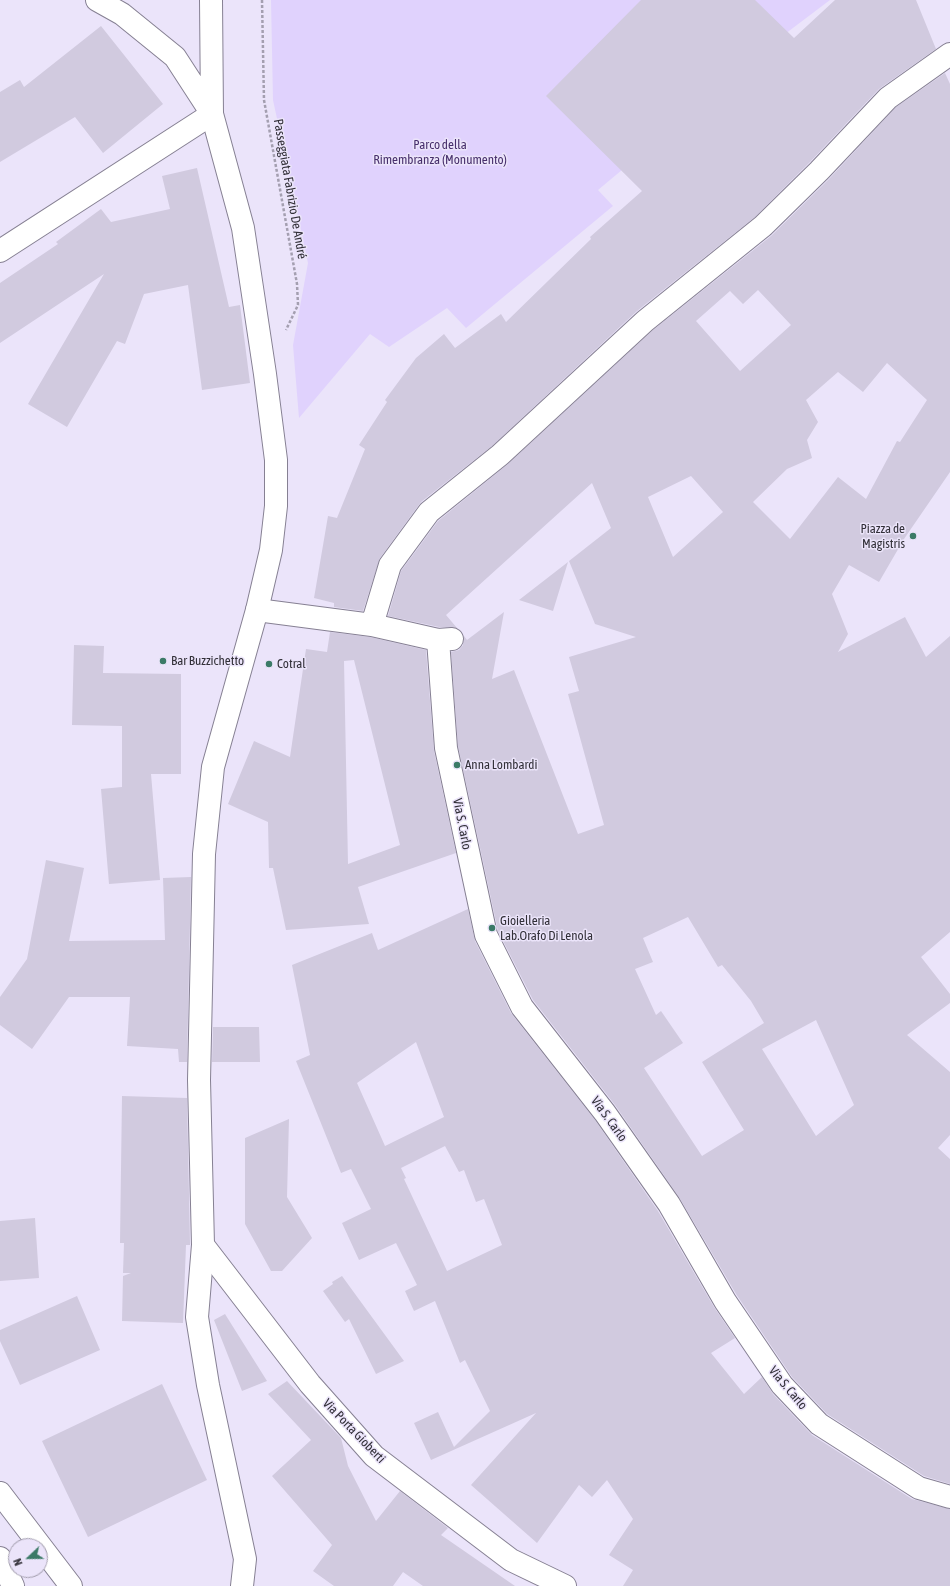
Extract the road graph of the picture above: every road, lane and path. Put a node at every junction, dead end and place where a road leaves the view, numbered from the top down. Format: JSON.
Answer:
{"nodes":[{"id":1,"x":97,"y":0,"type":"edge"},
{"id":2,"x":210,"y":0,"type":"edge"},
{"id":3,"x":262,"y":0,"type":"edge"},
{"id":4,"x":950,"y":54,"type":"edge"},
{"id":5,"x":212,"y":114,"type":"junction"},
{"id":6,"x":0,"y":251,"type":"edge"},
{"id":7,"x":285,"y":332,"type":"dead end"},
{"id":8,"x":257,"y":610,"type":"junction"},
{"id":9,"x":372,"y":625,"type":"junction"},
{"id":10,"x":203,"y":1245,"type":"junction"},
{"id":11,"x":0,"y":1493,"type":"edge"},
{"id":12,"x":950,"y":1497,"type":"edge"},
{"id":13,"x":0,"y":1558,"type":"edge"},
{"id":14,"x":12,"y":1586,"type":"edge"},
{"id":15,"x":71,"y":1586,"type":"edge"},
{"id":16,"x":242,"y":1586,"type":"edge"},
{"id":17,"x":564,"y":1586,"type":"edge"}],
"edges":[{"from":1,"to":5,"type":"street"},
{"from":2,"to":5,"type":"street"},
{"from":3,"to":7,"type":"path","name":"Passeggiata Fabrizio De André"},
{"from":4,"to":9,"type":"street"},
{"from":5,"to":6,"type":"street"},
{"from":5,"to":8,"type":"street"},
{"from":8,"to":9,"type":"street"},
{"from":8,"to":10,"type":"street"},
{"from":9,"to":12,"type":"street","name":"Via S. Carlo"},
{"from":10,"to":16,"type":"street"},
{"from":10,"to":17,"type":"street","name":"Via Porta Gioberti"},
{"from":11,"to":15,"type":"street"},
{"from":13,"to":14,"type":"street"}]}
